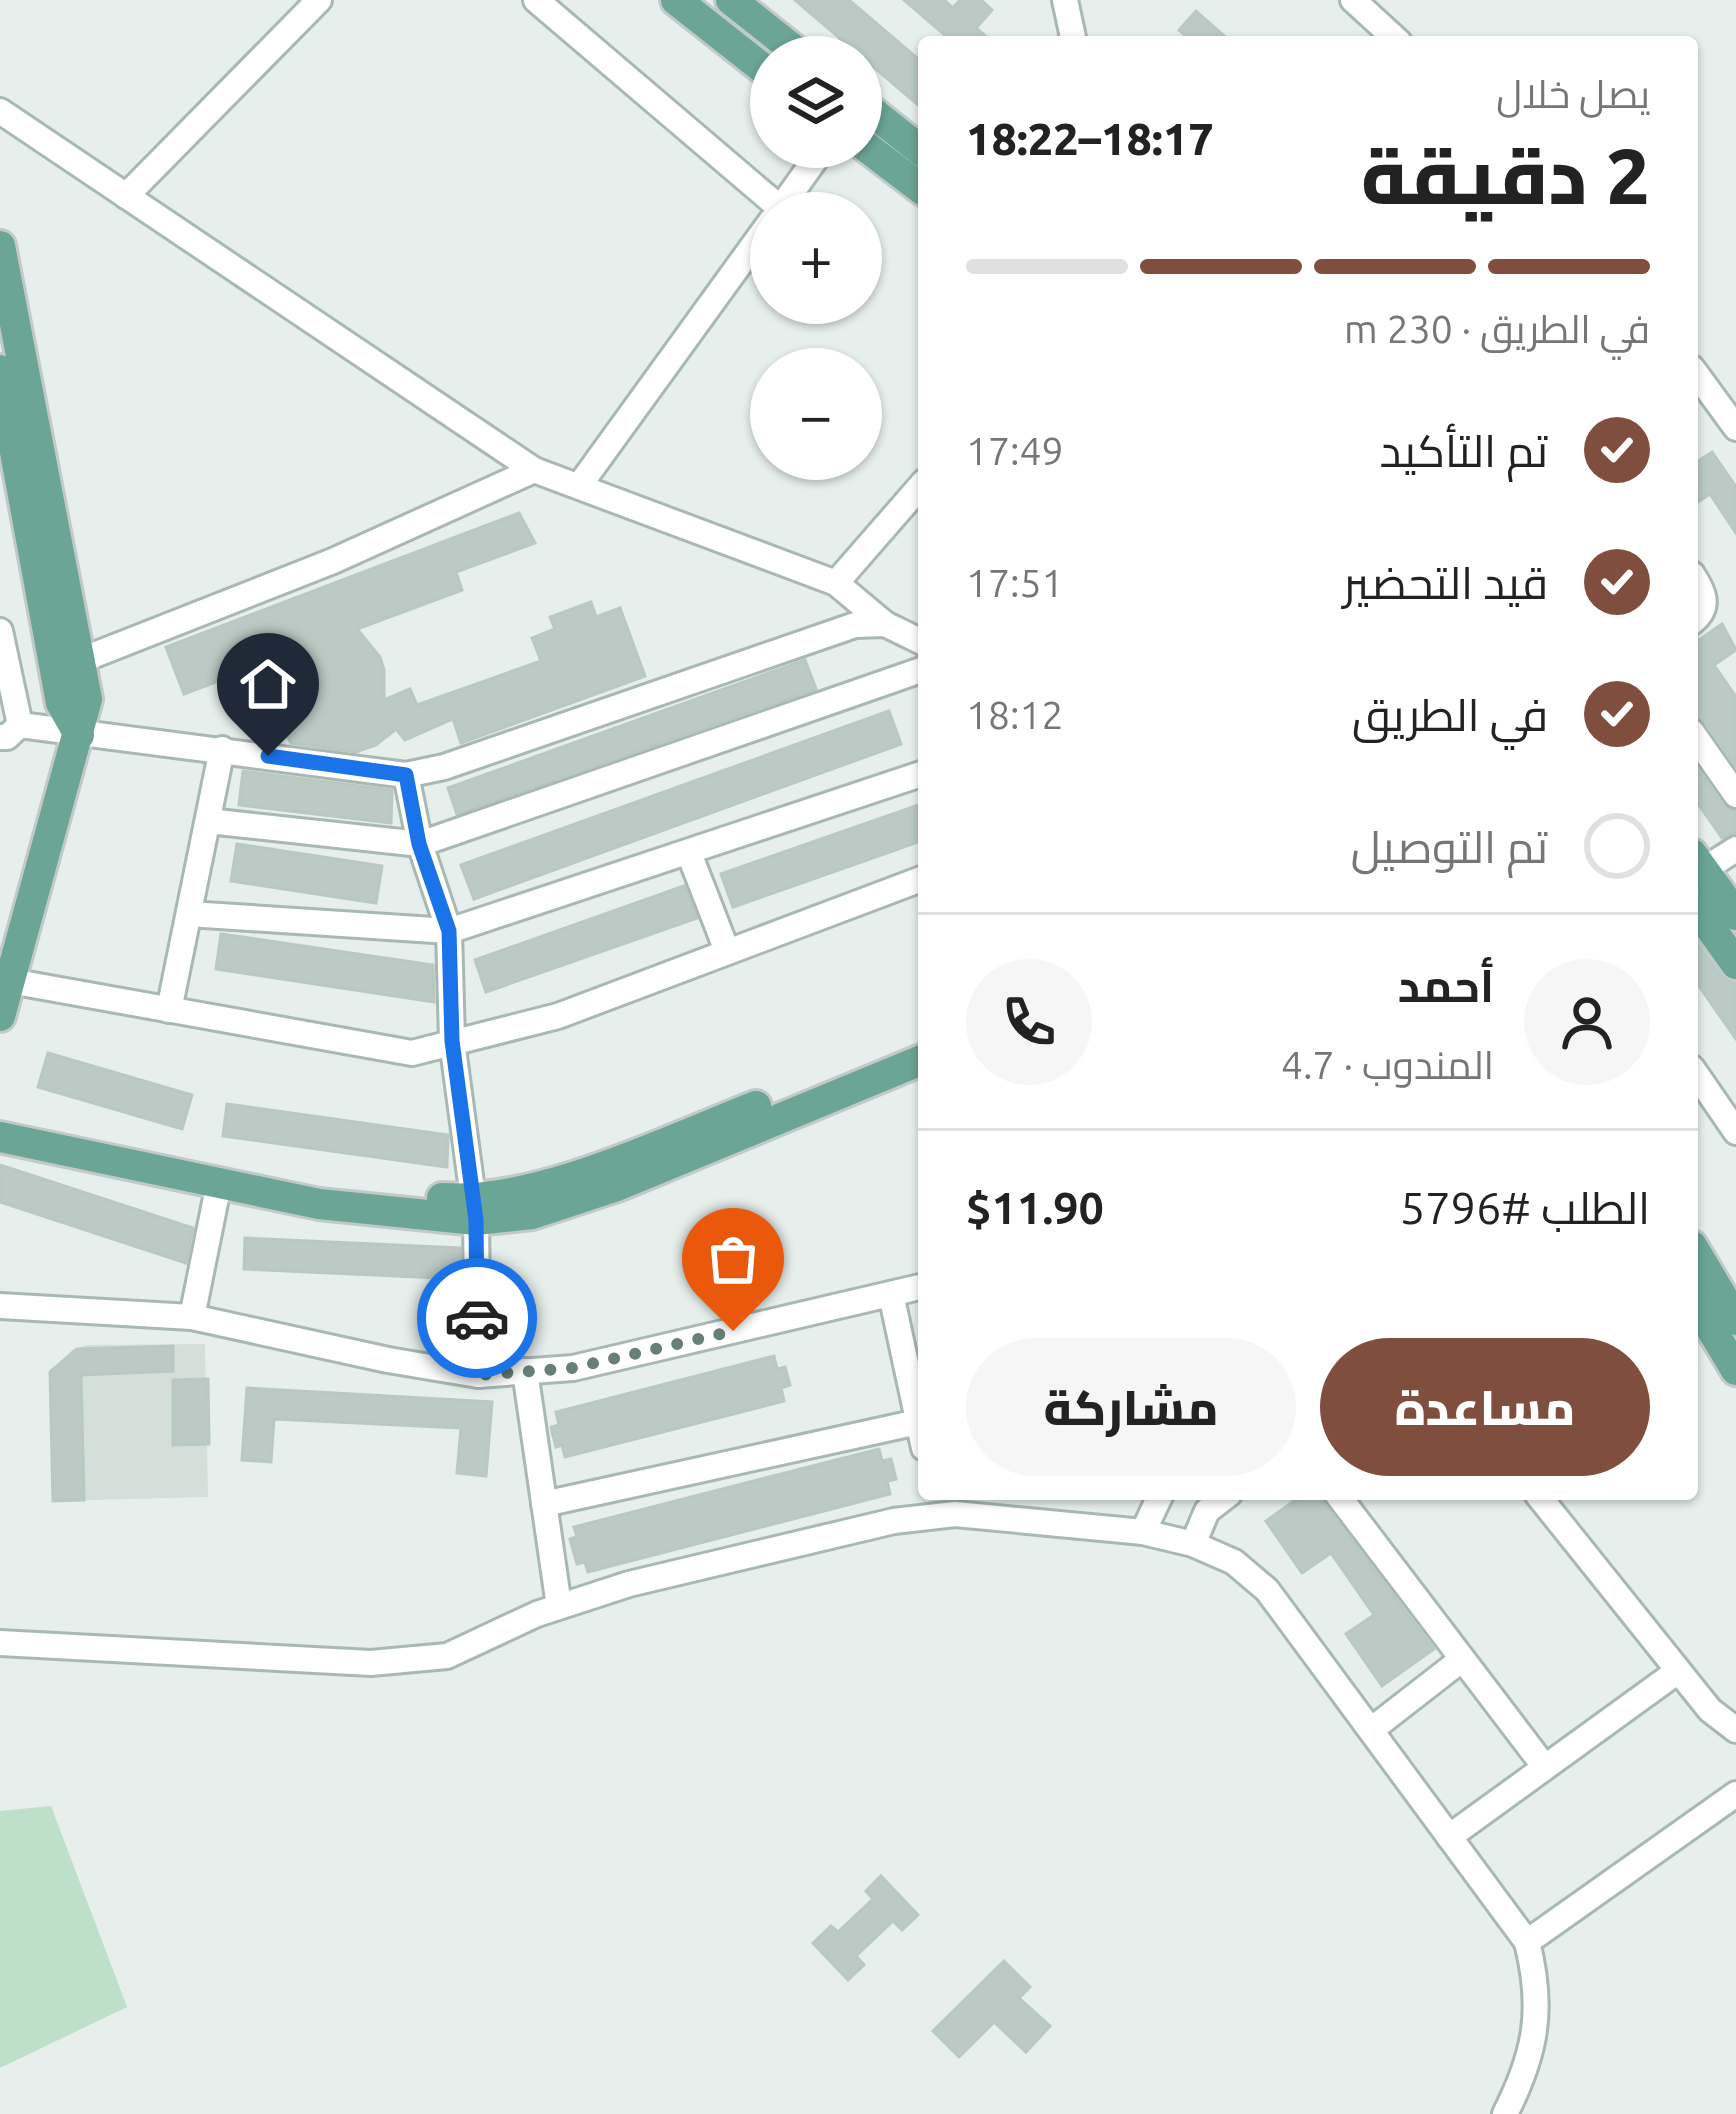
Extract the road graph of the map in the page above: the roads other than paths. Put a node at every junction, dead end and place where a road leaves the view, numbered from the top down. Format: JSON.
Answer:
{"nodes":[{"id":1,"x":536,"y":0,"type":"edge"},
{"id":2,"x":676,"y":0,"type":"edge"},
{"id":3,"x":731,"y":0,"type":"edge"},
{"id":4,"x":1065,"y":0,"type":"edge"},
{"id":5,"x":1354,"y":0,"type":"edge"},
{"id":6,"x":316,"y":1,"type":"edge"},
{"id":7,"x":776,"y":36,"type":"edge"},
{"id":8,"x":1073,"y":36,"type":"edge"},
{"id":9,"x":1393,"y":36,"type":"edge"},
{"id":10,"x":750,"y":58,"type":"edge"},
{"id":11,"x":0,"y":111,"type":"edge"},
{"id":12,"x":882,"y":120,"type":"edge"},
{"id":13,"x":918,"y":148,"type":"edge"},
{"id":14,"x":882,"y":159,"type":"edge"},
{"id":15,"x":918,"y":186,"type":"edge"},
{"id":16,"x":751,"y":192,"type":"edge"},
{"id":17,"x":125,"y":196,"type":"junction"},
{"id":18,"x":0,"y":246,"type":"edge"},
{"id":19,"x":750,"y":250,"type":"edge"},
{"id":20,"x":0,"y":370,"type":"edge"},
{"id":21,"x":1698,"y":376,"type":"edge"},
{"id":22,"x":1736,"y":428,"type":"edge"},
{"id":23,"x":534,"y":470,"type":"junction"},
{"id":24,"x":579,"y":485,"type":"junction"},
{"id":25,"x":918,"y":489,"type":"edge"},
{"id":26,"x":836,"y":583,"type":"junction"},
{"id":27,"x":1698,"y":583,"type":"edge"},
{"id":28,"x":1698,"y":618,"type":"edge"},
{"id":29,"x":885,"y":624,"type":"junction"},
{"id":30,"x":0,"y":631,"type":"edge"},
{"id":31,"x":918,"y":640,"type":"edge"},
{"id":32,"x":79,"y":661,"type":"junction"},
{"id":33,"x":918,"y":671,"type":"edge"},
{"id":34,"x":10,"y":731,"type":"edge"},
{"id":35,"x":79,"y":735,"type":"junction"},
{"id":36,"x":1698,"y":741,"type":"edge"},
{"id":37,"x":222,"y":749,"type":"junction"},
{"id":38,"x":406,"y":775,"type":"junction"},
{"id":39,"x":918,"y":775,"type":"edge"},
{"id":40,"x":1736,"y":795,"type":"edge"},
{"id":41,"x":208,"y":821,"type":"junction"},
{"id":42,"x":419,"y":844,"type":"junction"},
{"id":43,"x":1736,"y":849,"type":"edge"},
{"id":44,"x":689,"y":853,"type":"junction"},
{"id":45,"x":1698,"y":866,"type":"edge"},
{"id":46,"x":1698,"y":869,"type":"edge"},
{"id":47,"x":918,"y":880,"type":"edge"},
{"id":48,"x":1698,"y":910,"type":"edge"},
{"id":49,"x":189,"y":914,"type":"junction"},
{"id":50,"x":1736,"y":915,"type":"edge"},
{"id":51,"x":449,"y":931,"type":"junction"},
{"id":52,"x":9,"y":947,"type":"edge"},
{"id":53,"x":727,"y":951,"type":"junction"},
{"id":54,"x":1736,"y":964,"type":"edge"},
{"id":55,"x":10,"y":981,"type":"junction"},
{"id":56,"x":170,"y":1010,"type":"junction"},
{"id":57,"x":0,"y":1016,"type":"edge"},
{"id":58,"x":452,"y":1041,"type":"junction"},
{"id":59,"x":918,"y":1043,"type":"edge"},
{"id":60,"x":918,"y":1061,"type":"edge"},
{"id":61,"x":1698,"y":1077,"type":"edge"},
{"id":62,"x":0,"y":1118,"type":"edge"},
{"id":63,"x":1736,"y":1132,"type":"edge"},
{"id":64,"x":0,"y":1137,"type":"edge"},
{"id":65,"x":219,"y":1183,"type":"junction"},
{"id":66,"x":476,"y":1210,"type":"junction"},
{"id":67,"x":1698,"y":1256,"type":"edge"},
{"id":68,"x":918,"y":1287,"type":"edge"},
{"id":69,"x":891,"y":1294,"type":"junction"},
{"id":70,"x":0,"y":1306,"type":"edge"},
{"id":71,"x":1698,"y":1307,"type":"edge"},
{"id":72,"x":192,"y":1317,"type":"junction"},
{"id":73,"x":1736,"y":1320,"type":"edge"},
{"id":74,"x":1736,"y":1370,"type":"edge"},
{"id":75,"x":525,"y":1371,"type":"junction"},
{"id":76,"x":478,"y":1375,"type":"junction"},
{"id":77,"x":918,"y":1422,"type":"joint"},
{"id":78,"x":1158,"y":1500,"type":"edge"},
{"id":79,"x":1221,"y":1500,"type":"edge"},
{"id":80,"x":1341,"y":1500,"type":"edge"},
{"id":81,"x":1542,"y":1500,"type":"edge"},
{"id":82,"x":544,"y":1504,"type":"junction"},
{"id":83,"x":936,"y":1505,"type":"edge"},
{"id":84,"x":1143,"y":1532,"type":"junction"},
{"id":85,"x":1193,"y":1544,"type":"junction"},
{"id":86,"x":560,"y":1606,"type":"junction"},
{"id":87,"x":0,"y":1643,"type":"edge"},
{"id":88,"x":1461,"y":1660,"type":"junction"},
{"id":89,"x":1678,"y":1671,"type":"junction"},
{"id":90,"x":1371,"y":1730,"type":"junction"},
{"id":91,"x":1736,"y":1730,"type":"edge"},
{"id":92,"x":1544,"y":1766,"type":"junction"},
{"id":93,"x":1736,"y":1794,"type":"edge"},
{"id":94,"x":1450,"y":1837,"type":"junction"},
{"id":95,"x":1527,"y":1942,"type":"junction"},
{"id":96,"x":1504,"y":2114,"type":"edge"}],
"edges":[{"from":1,"to":16,"type":"street"},
{"from":2,"to":10,"type":"main road"},
{"from":3,"to":7,"type":"main road"},
{"from":4,"to":8,"type":"street"},
{"from":5,"to":9,"type":"street"},
{"from":6,"to":17,"type":"street"},
{"from":11,"to":17,"type":"street"},
{"from":12,"to":13,"type":"main road"},
{"from":14,"to":15,"type":"main road"},
{"from":17,"to":23,"type":"street"},
{"from":18,"to":32,"type":"main road"},
{"from":19,"to":24,"type":"street"},
{"from":20,"to":35,"type":"main road"},
{"from":21,"to":22,"type":"street"},
{"from":23,"to":24,"type":"street"},
{"from":23,"to":32,"type":"street"},
{"from":24,"to":26,"type":"street"},
{"from":25,"to":26,"type":"street"},
{"from":26,"to":29,"type":"street"},
{"from":27,"to":28,"type":"street"},
{"from":29,"to":31,"type":"street"},
{"from":29,"to":38,"type":"street"},
{"from":30,"to":34,"type":"street"},
{"from":32,"to":35,"type":"main road"},
{"from":33,"to":42,"type":"street"},
{"from":34,"to":35,"type":"street"},
{"from":35,"to":37,"type":"street"},
{"from":35,"to":52,"type":"main road"},
{"from":36,"to":40,"type":"street"},
{"from":37,"to":38,"type":"street"},
{"from":37,"to":41,"type":"street"},
{"from":38,"to":42,"type":"street"},
{"from":39,"to":44,"type":"street"},
{"from":41,"to":42,"type":"street"},
{"from":41,"to":49,"type":"street"},
{"from":42,"to":51,"type":"street"},
{"from":43,"to":45,"type":"street"},
{"from":44,"to":51,"type":"street"},
{"from":44,"to":53,"type":"street"},
{"from":46,"to":50,"type":"main road"},
{"from":47,"to":53,"type":"street"},
{"from":48,"to":54,"type":"main road"},
{"from":49,"to":51,"type":"street"},
{"from":49,"to":56,"type":"street"},
{"from":51,"to":58,"type":"street"},
{"from":52,"to":55,"type":"main road"},
{"from":53,"to":58,"type":"street"},
{"from":55,"to":56,"type":"street"},
{"from":55,"to":57,"type":"main road"},
{"from":56,"to":58,"type":"street"},
{"from":58,"to":66,"type":"street"},
{"from":59,"to":66,"type":"main road"},
{"from":60,"to":66,"type":"main road"},
{"from":61,"to":63,"type":"street"},
{"from":62,"to":66,"type":"main road"},
{"from":64,"to":65,"type":"main road"},
{"from":65,"to":66,"type":"main road"},
{"from":65,"to":72,"type":"street"},
{"from":66,"to":76,"type":"street"},
{"from":67,"to":73,"type":"main road"},
{"from":68,"to":69,"type":"street"},
{"from":69,"to":75,"type":"street"},
{"from":69,"to":77,"type":"street"},
{"from":70,"to":72,"type":"street"},
{"from":71,"to":74,"type":"main road"},
{"from":72,"to":76,"type":"street"},
{"from":75,"to":76,"type":"street"},
{"from":75,"to":82,"type":"street"},
{"from":77,"to":82,"type":"street"},
{"from":78,"to":84,"type":"street"},
{"from":79,"to":85,"type":"street"},
{"from":80,"to":88,"type":"street"},
{"from":81,"to":89,"type":"street"},
{"from":82,"to":86,"type":"street"},
{"from":83,"to":84,"type":"street"},
{"from":83,"to":86,"type":"street"},
{"from":84,"to":85,"type":"street"},
{"from":85,"to":90,"type":"street"},
{"from":86,"to":87,"type":"street"},
{"from":88,"to":90,"type":"street"},
{"from":88,"to":92,"type":"street"},
{"from":89,"to":91,"type":"street"},
{"from":89,"to":92,"type":"street"},
{"from":90,"to":94,"type":"street"},
{"from":92,"to":94,"type":"street"},
{"from":93,"to":95,"type":"street"},
{"from":94,"to":95,"type":"street"},
{"from":95,"to":96,"type":"street"}]}
